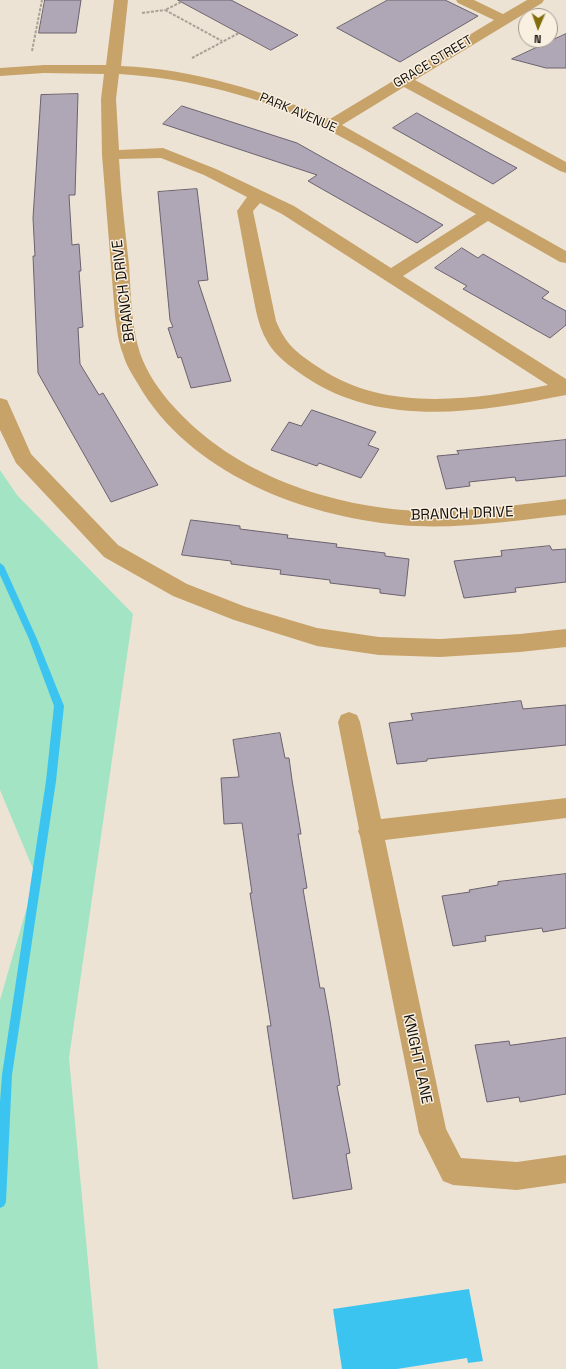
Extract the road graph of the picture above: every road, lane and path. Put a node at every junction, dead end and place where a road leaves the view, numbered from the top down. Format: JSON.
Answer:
{"nodes":[{"id":1,"x":42,"y":0,"type":"edge"},
{"id":2,"x":121,"y":0,"type":"edge"},
{"id":3,"x":463,"y":0,"type":"edge"},
{"id":4,"x":536,"y":0,"type":"edge"},
{"id":5,"x":181,"y":2,"type":"dead end"},
{"id":6,"x":504,"y":20,"type":"junction"},
{"id":7,"x":222,"y":42,"type":"dead end"},
{"id":8,"x":32,"y":52,"type":"dead end"},
{"id":9,"x":113,"y":68,"type":"junction"},
{"id":10,"x":0,"y":72,"type":"edge"},
{"id":11,"x":403,"y":80,"type":"junction"},
{"id":12,"x":331,"y":124,"type":"junction"},
{"id":13,"x":110,"y":155,"type":"junction"},
{"id":14,"x":566,"y":168,"type":"edge"},
{"id":15,"x":257,"y":195,"type":"junction"},
{"id":16,"x":488,"y":214,"type":"junction"},
{"id":17,"x":566,"y":258,"type":"edge"},
{"id":18,"x":391,"y":276,"type":"junction"},
{"id":19,"x":0,"y":405,"type":"edge"},
{"id":20,"x":566,"y":507,"type":"edge"},
{"id":21,"x":566,"y":638,"type":"edge"},
{"id":22,"x":349,"y":722,"type":"dead end"},
{"id":23,"x":566,"y":808,"type":"edge"},
{"id":24,"x":370,"y":831,"type":"junction"},
{"id":25,"x":566,"y":1169,"type":"edge"}],
"edges":[{"from":1,"to":8,"type":"path"},
{"from":2,"to":9,"type":"street","name":"BRANCH DRIVE"},
{"from":3,"to":6,"type":"street"},
{"from":4,"to":6,"type":"street","name":"GRACE STREET"},
{"from":5,"to":7,"type":"path"},
{"from":6,"to":11,"type":"street","name":"GRACE STREET"},
{"from":9,"to":10,"type":"street","name":"PARK AVENUE"},
{"from":9,"to":12,"type":"street","name":"PARK AVENUE"},
{"from":9,"to":13,"type":"street","name":"BRANCH DRIVE"},
{"from":11,"to":12,"type":"street","name":"GRACE STREET"},
{"from":11,"to":14,"type":"street"},
{"from":12,"to":16,"type":"street","name":"PARK AVENUE"},
{"from":13,"to":15,"type":"street"},
{"from":13,"to":20,"type":"street","name":"BRANCH DRIVE"},
{"from":15,"to":18,"type":"street"},
{"from":15,"to":18,"type":"street"},
{"from":16,"to":17,"type":"street","name":"PARK AVENUE"},
{"from":16,"to":18,"type":"street"},
{"from":19,"to":21,"type":"street"},
{"from":22,"to":24,"type":"street","name":"KNIGHT LANE"},
{"from":23,"to":24,"type":"street"},
{"from":24,"to":25,"type":"street","name":"KNIGHT LANE"}]}
